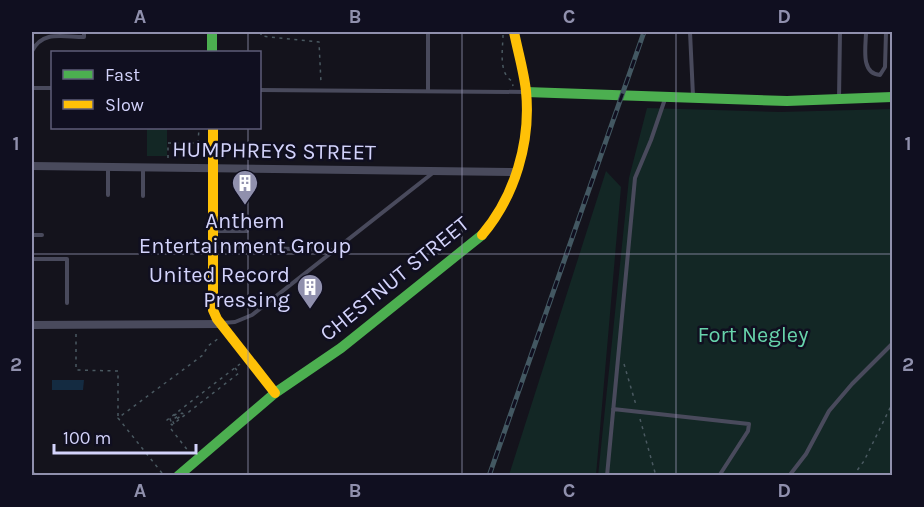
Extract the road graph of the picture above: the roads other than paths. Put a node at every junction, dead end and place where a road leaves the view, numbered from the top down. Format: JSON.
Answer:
{"nodes":[{"id":1,"x":84,"y":32,"type":"edge"},
{"id":2,"x":212,"y":32,"type":"edge"},
{"id":3,"x":428,"y":32,"type":"edge"},
{"id":4,"x":514,"y":32,"type":"edge"},
{"id":5,"x":690,"y":32,"type":"edge"},
{"id":6,"x":840,"y":32,"type":"edge"},
{"id":7,"x":866,"y":32,"type":"edge"},
{"id":8,"x":886,"y":32,"type":"edge"},
{"id":9,"x":32,"y":51,"type":"edge"},
{"id":10,"x":212,"y":51,"type":"edge"},
{"id":11,"x":32,"y":88,"type":"edge"},
{"id":12,"x":51,"y":88,"type":"edge"},
{"id":13,"x":261,"y":90,"type":"edge"},
{"id":14,"x":428,"y":90,"type":"junction"},
{"id":15,"x":526,"y":92,"type":"junction"},
{"id":16,"x":663,"y":96,"type":"junction"},
{"id":17,"x":693,"y":97,"type":"junction"},
{"id":18,"x":892,"y":97,"type":"edge"},
{"id":19,"x":839,"y":100,"type":"junction"},
{"id":20,"x":213,"y":129,"type":"edge"},
{"id":21,"x":32,"y":166,"type":"edge"},
{"id":22,"x":109,"y":167,"type":"junction"},
{"id":23,"x":143,"y":167,"type":"junction"},
{"id":24,"x":213,"y":167,"type":"junction"},
{"id":25,"x":437,"y":170,"type":"junction"},
{"id":26,"x":517,"y":172,"type":"junction"},
{"id":27,"x":108,"y":195,"type":"dead end"},
{"id":28,"x":143,"y":196,"type":"dead end"},
{"id":29,"x":213,"y":231,"type":"junction"},
{"id":30,"x":247,"y":231,"type":"dead end"},
{"id":31,"x":32,"y":235,"type":"edge"},
{"id":32,"x":42,"y":235,"type":"dead end"},
{"id":33,"x":213,"y":247,"type":"junction"},
{"id":34,"x":335,"y":250,"type":"junction"},
{"id":35,"x":32,"y":259,"type":"edge"},
{"id":36,"x":67,"y":303,"type":"dead end"},
{"id":37,"x":221,"y":324,"type":"junction"},
{"id":38,"x":32,"y":325,"type":"edge"},
{"id":39,"x":892,"y":344,"type":"edge"},
{"id":40,"x":275,"y":393,"type":"junction"},
{"id":41,"x":613,"y":409,"type":"junction"},
{"id":42,"x":178,"y":476,"type":"edge"},
{"id":43,"x":607,"y":476,"type":"edge"},
{"id":44,"x":719,"y":476,"type":"edge"},
{"id":45,"x":789,"y":476,"type":"edge"}],
"edges":[{"from":1,"to":9,"type":"lane"},
{"from":2,"to":10,"type":"street"},
{"from":3,"to":14,"type":"lane"},
{"from":4,"to":15,"type":"street","name":"CHESTNUT STREET"},
{"from":5,"to":17,"type":"lane"},
{"from":6,"to":19,"type":"lane"},
{"from":7,"to":8,"type":"lane"},
{"from":11,"to":12,"type":"lane"},
{"from":13,"to":14,"type":"lane"},
{"from":14,"to":15,"type":"lane"},
{"from":15,"to":16,"type":"street"},
{"from":15,"to":26,"type":"street","name":"CHESTNUT STREET"},
{"from":16,"to":17,"type":"street"},
{"from":16,"to":41,"type":"lane"},
{"from":17,"to":19,"type":"street"},
{"from":18,"to":19,"type":"street"},
{"from":20,"to":24,"type":"street"},
{"from":21,"to":22,"type":"street","name":"HUMPHREYS STREET"},
{"from":22,"to":23,"type":"street","name":"HUMPHREYS STREET"},
{"from":22,"to":27,"type":"lane"},
{"from":23,"to":24,"type":"street","name":"HUMPHREYS STREET"},
{"from":23,"to":28,"type":"lane"},
{"from":24,"to":25,"type":"street","name":"HUMPHREYS STREET"},
{"from":24,"to":29,"type":"street"},
{"from":25,"to":26,"type":"street","name":"HUMPHREYS STREET"},
{"from":25,"to":34,"type":"lane"},
{"from":26,"to":40,"type":"street","name":"CHESTNUT STREET"},
{"from":29,"to":30,"type":"lane"},
{"from":29,"to":33,"type":"street"},
{"from":31,"to":32,"type":"lane"},
{"from":33,"to":34,"type":"lane"},
{"from":33,"to":37,"type":"street"},
{"from":34,"to":37,"type":"lane"},
{"from":35,"to":36,"type":"lane"},
{"from":37,"to":38,"type":"street"},
{"from":37,"to":40,"type":"street"},
{"from":39,"to":45,"type":"lane"},
{"from":40,"to":42,"type":"street","name":"CHESTNUT STREET"},
{"from":41,"to":43,"type":"lane"},
{"from":41,"to":44,"type":"lane"}]}
